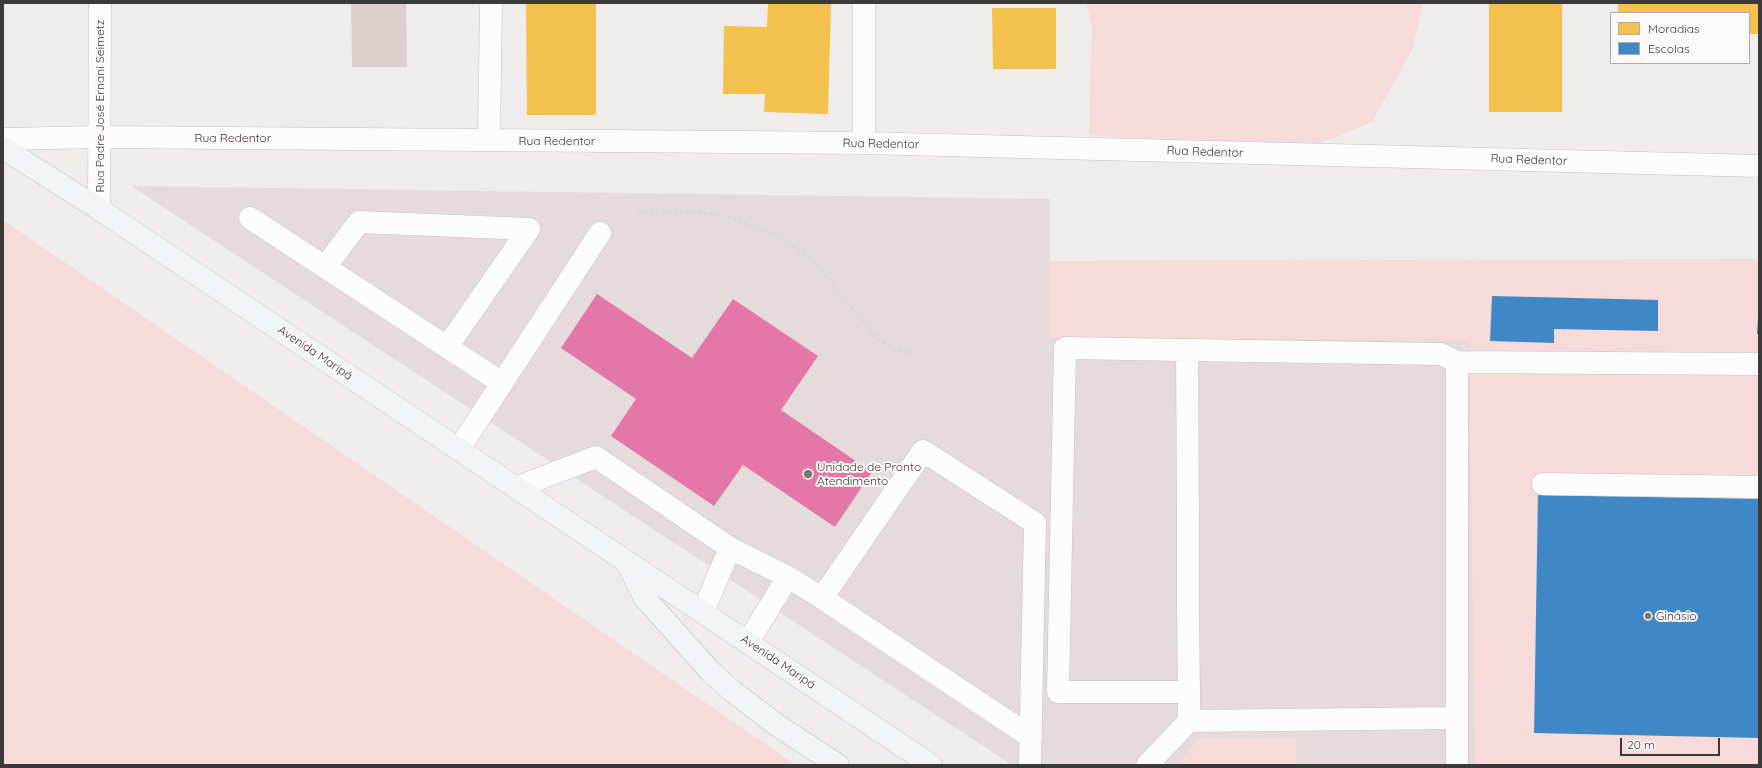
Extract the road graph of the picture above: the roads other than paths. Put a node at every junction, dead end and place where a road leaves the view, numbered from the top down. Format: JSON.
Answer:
{"nodes":[{"id":1,"x":100,"y":3,"type":"edge"},
{"id":2,"x":491,"y":3,"type":"edge"},
{"id":3,"x":864,"y":3,"type":"edge"},
{"id":4,"x":100,"y":137,"type":"junction"},
{"id":5,"x":3,"y":139,"type":"edge"},
{"id":6,"x":489,"y":140,"type":"junction"},
{"id":7,"x":864,"y":143,"type":"junction"},
{"id":8,"x":3,"y":148,"type":"edge"},
{"id":9,"x":1759,"y":166,"type":"edge"},
{"id":10,"x":99,"y":209,"type":"junction"},
{"id":11,"x":250,"y":218,"type":"dead end"},
{"id":12,"x":600,"y":233,"type":"dead end"},
{"id":13,"x":325,"y":267,"type":"junction"},
{"id":14,"x":447,"y":347,"type":"junction"},
{"id":15,"x":1187,"y":350,"type":"junction"},
{"id":16,"x":1457,"y":362,"type":"junction"},
{"id":17,"x":1759,"y":364,"type":"edge"},
{"id":18,"x":502,"y":383,"type":"junction"},
{"id":19,"x":459,"y":449,"type":"junction"},
{"id":20,"x":1543,"y":484,"type":"dead end"},
{"id":21,"x":518,"y":487,"type":"junction"},
{"id":22,"x":1759,"y":487,"type":"edge"},
{"id":23,"x":730,"y":548,"type":"junction"},
{"id":24,"x":625,"y":560,"type":"junction"},
{"id":25,"x":788,"y":577,"type":"junction"},
{"id":26,"x":822,"y":598,"type":"junction"},
{"id":27,"x":703,"y":612,"type":"junction"},
{"id":28,"x":748,"y":642,"type":"junction"},
{"id":29,"x":1189,"y":692,"type":"junction"},
{"id":30,"x":1457,"y":718,"type":"junction"},
{"id":31,"x":1189,"y":721,"type":"junction"},
{"id":32,"x":1031,"y":737,"type":"junction"},
{"id":33,"x":838,"y":765,"type":"edge"},
{"id":34,"x":931,"y":765,"type":"edge"},
{"id":35,"x":1030,"y":765,"type":"edge"},
{"id":36,"x":1147,"y":765,"type":"edge"},
{"id":37,"x":1457,"y":765,"type":"edge"}],
"edges":[{"from":1,"to":4,"type":"street","name":"Rua Padre José Ernani Seimetz"},
{"from":2,"to":6,"type":"street"},
{"from":3,"to":7,"type":"street"},
{"from":4,"to":5,"type":"street","name":"Rua Redentor"},
{"from":4,"to":6,"type":"street","name":"Rua Redentor"},
{"from":4,"to":10,"type":"street","name":"Rua Padre José Ernani Seimetz"},
{"from":6,"to":7,"type":"street","name":"Rua Redentor"},
{"from":7,"to":9,"type":"street","name":"Rua Redentor"},
{"from":8,"to":10,"type":"main road","name":"Avenida Maripá"},
{"from":10,"to":19,"type":"main road","name":"Avenida Maripá"},
{"from":11,"to":13,"type":"street"},
{"from":12,"to":18,"type":"street"},
{"from":13,"to":14,"type":"street"},
{"from":13,"to":14,"type":"street"},
{"from":14,"to":18,"type":"street"},
{"from":15,"to":16,"type":"street"},
{"from":15,"to":29,"type":"street"},
{"from":15,"to":29,"type":"street"},
{"from":16,"to":17,"type":"street"},
{"from":16,"to":30,"type":"street"},
{"from":18,"to":19,"type":"street"},
{"from":19,"to":21,"type":"main road","name":"Avenida Maripá"},
{"from":20,"to":22,"type":"street"},
{"from":21,"to":23,"type":"street"},
{"from":21,"to":24,"type":"main road","name":"Avenida Maripá"},
{"from":23,"to":25,"type":"street"},
{"from":23,"to":27,"type":"street"},
{"from":24,"to":27,"type":"main road","name":"Avenida Maripá"},
{"from":24,"to":33,"type":"main road","name":"Avenida Maripá"},
{"from":25,"to":26,"type":"street"},
{"from":25,"to":28,"type":"street"},
{"from":26,"to":32,"type":"street"},
{"from":26,"to":32,"type":"street"},
{"from":27,"to":28,"type":"main road","name":"Avenida Maripá"},
{"from":28,"to":34,"type":"main road","name":"Avenida Maripá"},
{"from":29,"to":31,"type":"street"},
{"from":30,"to":31,"type":"street"},
{"from":30,"to":37,"type":"street"},
{"from":31,"to":36,"type":"street"},
{"from":32,"to":35,"type":"street"}]}
